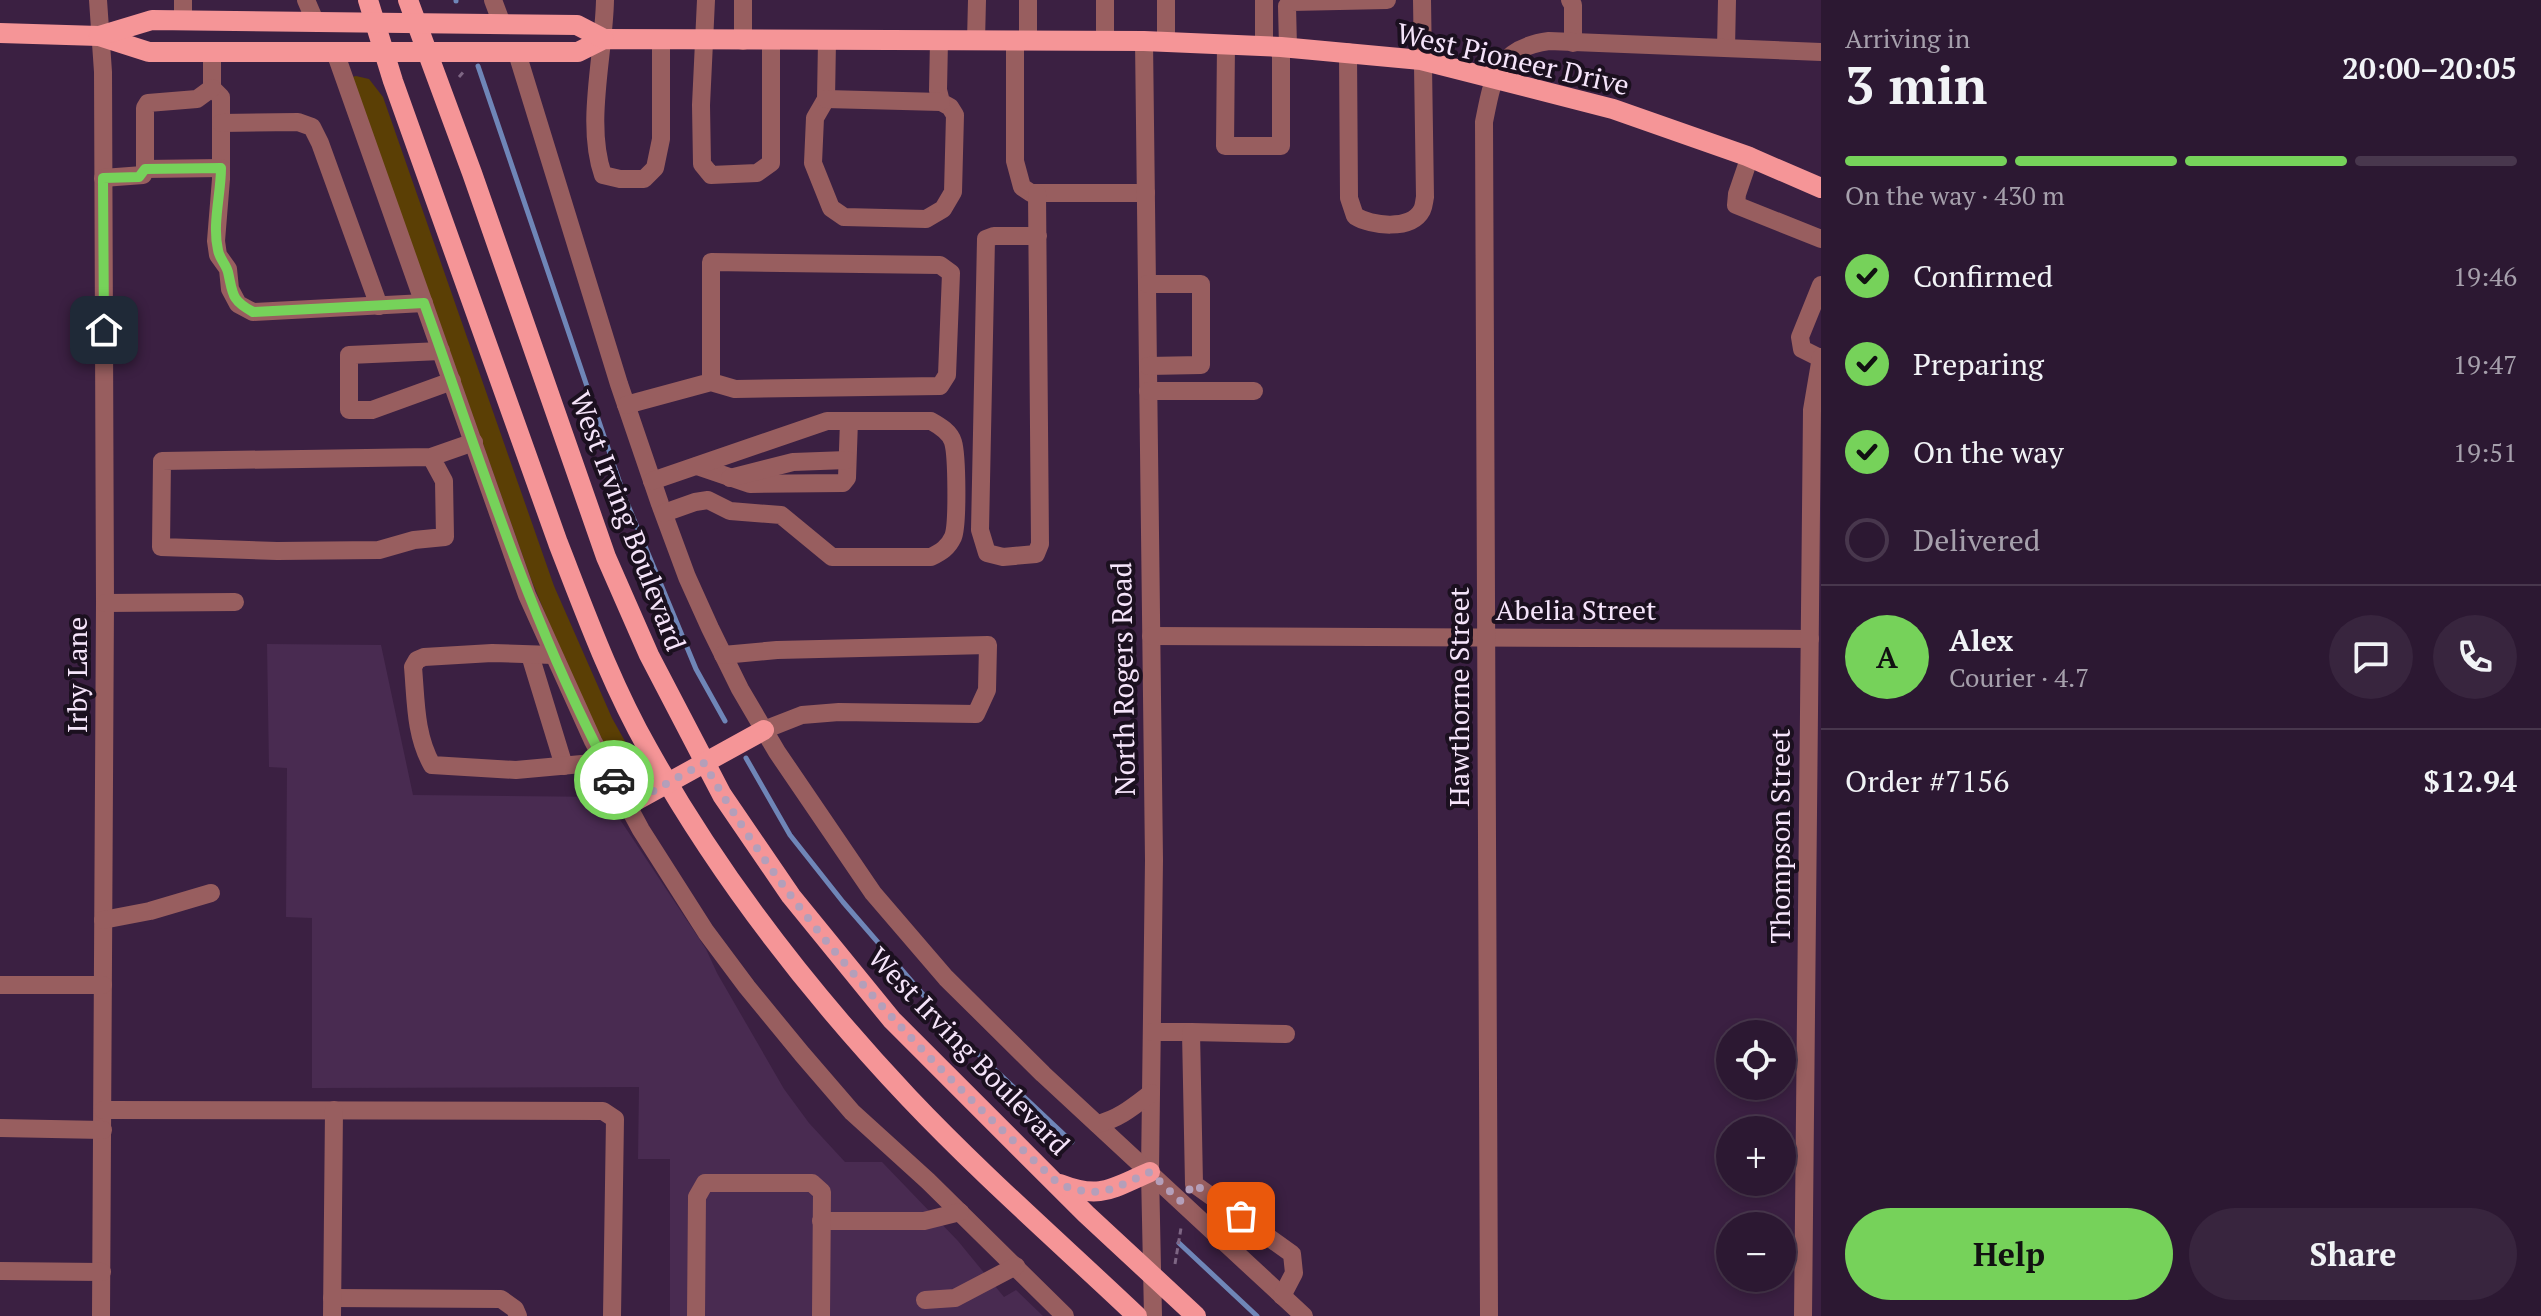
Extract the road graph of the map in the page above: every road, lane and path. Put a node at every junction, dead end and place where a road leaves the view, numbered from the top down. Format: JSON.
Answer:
{"nodes":[{"id":1,"x":98,"y":0,"type":"edge"},
{"id":2,"x":306,"y":0,"type":"edge"},
{"id":3,"x":368,"y":0,"type":"edge"},
{"id":4,"x":408,"y":0,"type":"edge"},
{"id":5,"x":493,"y":0,"type":"edge"},
{"id":6,"x":605,"y":0,"type":"edge"},
{"id":7,"x":706,"y":0,"type":"edge"},
{"id":8,"x":743,"y":0,"type":"edge"},
{"id":9,"x":977,"y":0,"type":"edge"},
{"id":10,"x":1028,"y":0,"type":"edge"},
{"id":11,"x":1105,"y":0,"type":"edge"},
{"id":12,"x":1166,"y":0,"type":"edge"},
{"id":13,"x":1264,"y":0,"type":"edge"},
{"id":14,"x":1380,"y":0,"type":"edge"},
{"id":15,"x":1387,"y":0,"type":"edge"},
{"id":16,"x":1422,"y":0,"type":"edge"},
{"id":17,"x":1570,"y":0,"type":"edge"},
{"id":18,"x":1727,"y":0,"type":"edge"},
{"id":19,"x":183,"y":10,"type":"edge"},
{"id":20,"x":315,"y":21,"type":"junction"},
{"id":21,"x":375,"y":22,"type":"junction"},
{"id":22,"x":417,"y":23,"type":"junction"},
{"id":23,"x":502,"y":24,"type":"junction"},
{"id":24,"x":0,"y":33,"type":"edge"},
{"id":25,"x":99,"y":36,"type":"junction"},
{"id":26,"x":604,"y":39,"type":"junction"},
{"id":27,"x":661,"y":40,"type":"junction"},
{"id":28,"x":706,"y":41,"type":"junction"},
{"id":29,"x":743,"y":41,"type":"junction"},
{"id":30,"x":771,"y":41,"type":"junction"},
{"id":31,"x":827,"y":41,"type":"junction"},
{"id":32,"x":939,"y":41,"type":"junction"},
{"id":33,"x":976,"y":41,"type":"junction"},
{"id":34,"x":1021,"y":41,"type":"junction"},
{"id":35,"x":1105,"y":41,"type":"junction"},
{"id":36,"x":1144,"y":41,"type":"junction"},
{"id":37,"x":1166,"y":42,"type":"junction"},
{"id":38,"x":1573,"y":43,"type":"junction"},
{"id":39,"x":1226,"y":44,"type":"junction"},
{"id":40,"x":1278,"y":47,"type":"junction"},
{"id":41,"x":1726,"y":48,"type":"junction"},
{"id":42,"x":212,"y":52,"type":"junction"},
{"id":43,"x":335,"y":52,"type":"junction"},
{"id":44,"x":384,"y":52,"type":"junction"},
{"id":45,"x":428,"y":52,"type":"junction"},
{"id":46,"x":1348,"y":52,"type":"junction"},
{"id":47,"x":1821,"y":52,"type":"edge"},
{"id":48,"x":517,"y":53,"type":"junction"},
{"id":49,"x":1421,"y":60,"type":"junction"},
{"id":50,"x":1494,"y":78,"type":"junction"},
{"id":51,"x":212,"y":88,"type":"junction"},
{"id":52,"x":826,"y":99,"type":"junction"},
{"id":53,"x":941,"y":102,"type":"junction"},
{"id":54,"x":221,"y":123,"type":"junction"},
{"id":55,"x":1750,"y":156,"type":"junction"},
{"id":56,"x":221,"y":168,"type":"junction"},
{"id":57,"x":145,"y":169,"type":"junction"},
{"id":58,"x":103,"y":178,"type":"junction"},
{"id":59,"x":1821,"y":188,"type":"edge"},
{"id":60,"x":1037,"y":193,"type":"junction"},
{"id":61,"x":1146,"y":193,"type":"junction"},
{"id":62,"x":1038,"y":236,"type":"junction"},
{"id":63,"x":1821,"y":239,"type":"edge"},
{"id":64,"x":1147,"y":284,"type":"junction"},
{"id":65,"x":1821,"y":285,"type":"edge"},
{"id":66,"x":424,"y":303,"type":"junction"},
{"id":67,"x":379,"y":306,"type":"junction"},
{"id":68,"x":441,"y":351,"type":"junction"},
{"id":69,"x":1821,"y":358,"type":"edge"},
{"id":70,"x":1148,"y":366,"type":"junction"},
{"id":71,"x":452,"y":381,"type":"junction"},
{"id":72,"x":711,"y":382,"type":"junction"},
{"id":73,"x":1148,"y":391,"type":"junction"},
{"id":74,"x":1254,"y":391,"type":"dead end"},
{"id":75,"x":626,"y":405,"type":"junction"},
{"id":76,"x":849,"y":421,"type":"junction"},
{"id":77,"x":474,"y":442,"type":"junction"},
{"id":78,"x":431,"y":457,"type":"junction"},
{"id":79,"x":697,"y":466,"type":"junction"},
{"id":80,"x":652,"y":481,"type":"junction"},
{"id":81,"x":664,"y":513,"type":"junction"},
{"id":82,"x":235,"y":602,"type":"dead end"},
{"id":83,"x":105,"y":603,"type":"junction"},
{"id":84,"x":1151,"y":636,"type":"junction"},
{"id":85,"x":1486,"y":638,"type":"junction"},
{"id":86,"x":1810,"y":639,"type":"junction"},
{"id":87,"x":530,"y":655,"type":"junction"},
{"id":88,"x":553,"y":655,"type":"junction"},
{"id":89,"x":723,"y":655,"type":"junction"},
{"id":90,"x":764,"y":730,"type":"junction"},
{"id":91,"x":604,"y":762,"type":"junction"},
{"id":92,"x":704,"y":763,"type":"junction"},
{"id":93,"x":564,"y":766,"type":"junction"},
{"id":94,"x":668,"y":783,"type":"junction"},
{"id":95,"x":628,"y":805,"type":"junction"},
{"id":96,"x":211,"y":893,"type":"dead end"},
{"id":97,"x":103,"y":920,"type":"junction"},
{"id":98,"x":0,"y":985,"type":"edge"},
{"id":99,"x":103,"y":985,"type":"junction"},
{"id":100,"x":1152,"y":1032,"type":"junction"},
{"id":101,"x":1191,"y":1032,"type":"junction"},
{"id":102,"x":1286,"y":1034,"type":"dead end"},
{"id":103,"x":1151,"y":1093,"type":"junction"},
{"id":104,"x":103,"y":1110,"type":"junction"},
{"id":105,"x":334,"y":1110,"type":"junction"},
{"id":106,"x":1813,"y":1116,"type":"edge"},
{"id":107,"x":1097,"y":1124,"type":"junction"},
{"id":108,"x":0,"y":1128,"type":"edge"},
{"id":109,"x":103,"y":1130,"type":"junction"},
{"id":110,"x":1150,"y":1172,"type":"junction"},
{"id":111,"x":1059,"y":1184,"type":"junction"},
{"id":112,"x":1194,"y":1184,"type":"junction"},
{"id":113,"x":1180,"y":1201,"type":"junction"},
{"id":114,"x":960,"y":1212,"type":"junction"},
{"id":115,"x":821,"y":1221,"type":"junction"},
{"id":116,"x":1181,"y":1227,"type":"dead end"},
{"id":117,"x":1175,"y":1264,"type":"dead end"},
{"id":118,"x":1016,"y":1266,"type":"junction"},
{"id":119,"x":0,"y":1271,"type":"edge"},
{"id":120,"x":102,"y":1272,"type":"junction"},
{"id":121,"x":1152,"y":1277,"type":"junction"},
{"id":122,"x":1282,"y":1296,"type":"junction"},
{"id":123,"x":925,"y":1300,"type":"dead end"},
{"id":124,"x":332,"y":1307,"type":"edge"},
{"id":125,"x":101,"y":1316,"type":"edge"},
{"id":126,"x":518,"y":1316,"type":"edge"},
{"id":127,"x":612,"y":1316,"type":"edge"},
{"id":128,"x":696,"y":1316,"type":"edge"},
{"id":129,"x":821,"y":1316,"type":"edge"},
{"id":130,"x":1065,"y":1316,"type":"edge"},
{"id":131,"x":1137,"y":1316,"type":"edge"},
{"id":132,"x":1153,"y":1316,"type":"edge"},
{"id":133,"x":1196,"y":1316,"type":"edge"},
{"id":134,"x":1304,"y":1316,"type":"edge"},
{"id":135,"x":1489,"y":1316,"type":"edge"},
{"id":136,"x":1803,"y":1316,"type":"edge"}],
"edges":[{"from":1,"to":25,"type":"street","name":"Irby Lane"},
{"from":2,"to":20,"type":"street"},
{"from":3,"to":21,"type":"main road"},
{"from":4,"to":22,"type":"main road","name":"West Irving Boulevard"},
{"from":5,"to":23,"type":"street"},
{"from":6,"to":26,"type":"street"},
{"from":7,"to":28,"type":"street"},
{"from":8,"to":29,"type":"street"},
{"from":9,"to":33,"type":"street"},
{"from":10,"to":34,"type":"street"},
{"from":11,"to":35,"type":"street"},
{"from":12,"to":37,"type":"street"},
{"from":13,"to":40,"type":"street"},
{"from":14,"to":15,"type":"street"},
{"from":14,"to":40,"type":"street"},
{"from":16,"to":49,"type":"street"},
{"from":17,"to":38,"type":"street"},
{"from":18,"to":41,"type":"street"},
{"from":19,"to":20,"type":"main road"},
{"from":19,"to":25,"type":"main road"},
{"from":20,"to":21,"type":"main road","name":"West Pioneer Drive"},
{"from":21,"to":22,"type":"main road","name":"West Pioneer Drive"},
{"from":21,"to":44,"type":"main road"},
{"from":22,"to":23,"type":"main road","name":"West Pioneer Drive"},
{"from":22,"to":45,"type":"main road","name":"West Irving Boulevard"},
{"from":23,"to":26,"type":"main road","name":"West Pioneer Drive"},
{"from":24,"to":25,"type":"main road"},
{"from":25,"to":42,"type":"main road"},
{"from":25,"to":58,"type":"street","name":"Irby Lane"},
{"from":26,"to":27,"type":"main road","name":"West Pioneer Drive"},
{"from":26,"to":27,"type":"street"},
{"from":26,"to":48,"type":"main road","name":"West Pioneer Drive"},
{"from":27,"to":28,"type":"main road","name":"West Pioneer Drive"},
{"from":28,"to":29,"type":"main road","name":"West Pioneer Drive"},
{"from":28,"to":30,"type":"street"},
{"from":29,"to":30,"type":"main road","name":"West Pioneer Drive"},
{"from":30,"to":31,"type":"main road","name":"West Pioneer Drive"},
{"from":31,"to":32,"type":"main road","name":"West Pioneer Drive"},
{"from":31,"to":52,"type":"street"},
{"from":32,"to":33,"type":"main road","name":"West Pioneer Drive"},
{"from":32,"to":53,"type":"street"},
{"from":33,"to":34,"type":"main road","name":"West Pioneer Drive"},
{"from":34,"to":35,"type":"main road","name":"West Pioneer Drive"},
{"from":34,"to":60,"type":"street"},
{"from":35,"to":36,"type":"main road","name":"West Pioneer Drive"},
{"from":36,"to":37,"type":"main road","name":"West Pioneer Drive"},
{"from":36,"to":61,"type":"street","name":"North Rogers Road"},
{"from":37,"to":39,"type":"main road","name":"West Pioneer Drive"},
{"from":38,"to":41,"type":"street"},
{"from":38,"to":50,"type":"street"},
{"from":39,"to":40,"type":"main road","name":"West Pioneer Drive"},
{"from":39,"to":40,"type":"street"},
{"from":40,"to":46,"type":"main road","name":"West Pioneer Drive"},
{"from":41,"to":47,"type":"street"},
{"from":42,"to":43,"type":"main road"},
{"from":42,"to":51,"type":"street"},
{"from":43,"to":44,"type":"main road","name":"West Pioneer Drive"},
{"from":43,"to":66,"type":"street"},
{"from":44,"to":45,"type":"main road","name":"West Pioneer Drive"},
{"from":44,"to":94,"type":"main road"},
{"from":45,"to":48,"type":"main road","name":"West Pioneer Drive"},
{"from":45,"to":92,"type":"main road","name":"West Irving Boulevard"},
{"from":46,"to":49,"type":"main road","name":"West Pioneer Drive"},
{"from":46,"to":49,"type":"street"},
{"from":48,"to":75,"type":"street","name":"West Irving Boulevard"},
{"from":49,"to":50,"type":"main road","name":"West Pioneer Drive"},
{"from":50,"to":55,"type":"main road","name":"West Pioneer Drive"},
{"from":50,"to":85,"type":"street","name":"Hawthorne Street"},
{"from":51,"to":54,"type":"street"},
{"from":51,"to":57,"type":"street"},
{"from":52,"to":53,"type":"street"},
{"from":52,"to":53,"type":"street"},
{"from":54,"to":56,"type":"street"},
{"from":54,"to":67,"type":"street"},
{"from":55,"to":59,"type":"main road","name":"West Pioneer Drive"},
{"from":55,"to":63,"type":"street"},
{"from":56,"to":57,"type":"street"},
{"from":56,"to":67,"type":"street"},
{"from":57,"to":58,"type":"street"},
{"from":58,"to":83,"type":"street","name":"Irby Lane"},
{"from":60,"to":61,"type":"street"},
{"from":60,"to":62,"type":"street"},
{"from":61,"to":64,"type":"street","name":"North Rogers Road"},
{"from":62,"to":62,"type":"street"},
{"from":64,"to":70,"type":"street","name":"North Rogers Road"},
{"from":64,"to":70,"type":"street"},
{"from":65,"to":69,"type":"street"},
{"from":66,"to":67,"type":"street"},
{"from":66,"to":68,"type":"street"},
{"from":68,"to":71,"type":"street"},
{"from":68,"to":71,"type":"street"},
{"from":69,"to":86,"type":"street","name":"Thompson Street"},
{"from":70,"to":73,"type":"street","name":"North Rogers Road"},
{"from":71,"to":77,"type":"street"},
{"from":72,"to":72,"type":"street"},
{"from":72,"to":75,"type":"street"},
{"from":73,"to":74,"type":"street"},
{"from":73,"to":84,"type":"street","name":"North Rogers Road"},
{"from":75,"to":80,"type":"street","name":"West Irving Boulevard"},
{"from":76,"to":79,"type":"street"},
{"from":76,"to":79,"type":"street"},
{"from":76,"to":81,"type":"street"},
{"from":77,"to":78,"type":"street"},
{"from":77,"to":88,"type":"street"},
{"from":78,"to":78,"type":"street"},
{"from":79,"to":80,"type":"street"},
{"from":80,"to":81,"type":"street","name":"West Irving Boulevard"},
{"from":81,"to":89,"type":"street","name":"West Irving Boulevard"},
{"from":82,"to":83,"type":"street"},
{"from":83,"to":97,"type":"street","name":"Irby Lane"},
{"from":84,"to":85,"type":"street","name":"Abelia Street"},
{"from":84,"to":100,"type":"street","name":"North Rogers Road"},
{"from":85,"to":86,"type":"street","name":"Abelia Street"},
{"from":85,"to":135,"type":"street","name":"Hawthorne Street"},
{"from":86,"to":106,"type":"street","name":"Thompson Street"},
{"from":87,"to":88,"type":"street"},
{"from":87,"to":93,"type":"street"},
{"from":87,"to":93,"type":"street"},
{"from":88,"to":91,"type":"street"},
{"from":89,"to":90,"type":"street","name":"West Irving Boulevard"},
{"from":89,"to":90,"type":"street"},
{"from":90,"to":92,"type":"main road"},
{"from":90,"to":107,"type":"street","name":"West Irving Boulevard"},
{"from":91,"to":93,"type":"street"},
{"from":91,"to":95,"type":"street"},
{"from":92,"to":94,"type":"main road"},
{"from":92,"to":111,"type":"main road","name":"West Irving Boulevard"},
{"from":94,"to":95,"type":"main road"},
{"from":94,"to":131,"type":"main road"},
{"from":95,"to":114,"type":"street"},
{"from":96,"to":97,"type":"street"},
{"from":97,"to":99,"type":"street","name":"Irby Lane"},
{"from":98,"to":99,"type":"street"},
{"from":99,"to":104,"type":"street","name":"Irby Lane"},
{"from":100,"to":101,"type":"street"},
{"from":100,"to":103,"type":"street","name":"North Rogers Road"},
{"from":101,"to":102,"type":"street"},
{"from":101,"to":112,"type":"street"},
{"from":103,"to":107,"type":"street"},
{"from":103,"to":110,"type":"street","name":"North Rogers Road"},
{"from":104,"to":105,"type":"street"},
{"from":104,"to":109,"type":"street","name":"Irby Lane"},
{"from":105,"to":124,"type":"street"},
{"from":105,"to":127,"type":"street"},
{"from":106,"to":136,"type":"street","name":"Thompson Street"},
{"from":107,"to":110,"type":"street","name":"West Irving Boulevard"},
{"from":108,"to":109,"type":"street"},
{"from":109,"to":120,"type":"street","name":"Irby Lane"},
{"from":110,"to":111,"type":"main road"},
{"from":110,"to":113,"type":"street","name":"West Irving Boulevard"},
{"from":110,"to":121,"type":"street","name":"North Rogers Road"},
{"from":111,"to":121,"type":"main road","name":"West Irving Boulevard"},
{"from":112,"to":113,"type":"street"},
{"from":112,"to":122,"type":"street"},
{"from":113,"to":122,"type":"street","name":"West Irving Boulevard"},
{"from":114,"to":115,"type":"street"},
{"from":114,"to":118,"type":"street"},
{"from":115,"to":128,"type":"street"},
{"from":115,"to":129,"type":"street"},
{"from":116,"to":117,"type":"path"},
{"from":118,"to":123,"type":"street"},
{"from":118,"to":130,"type":"street"},
{"from":119,"to":120,"type":"street"},
{"from":120,"to":125,"type":"street","name":"Irby Lane"},
{"from":121,"to":132,"type":"street","name":"North Rogers Road"},
{"from":121,"to":133,"type":"main road","name":"West Irving Boulevard"},
{"from":122,"to":134,"type":"street","name":"West Irving Boulevard"},
{"from":124,"to":126,"type":"street"}]}
